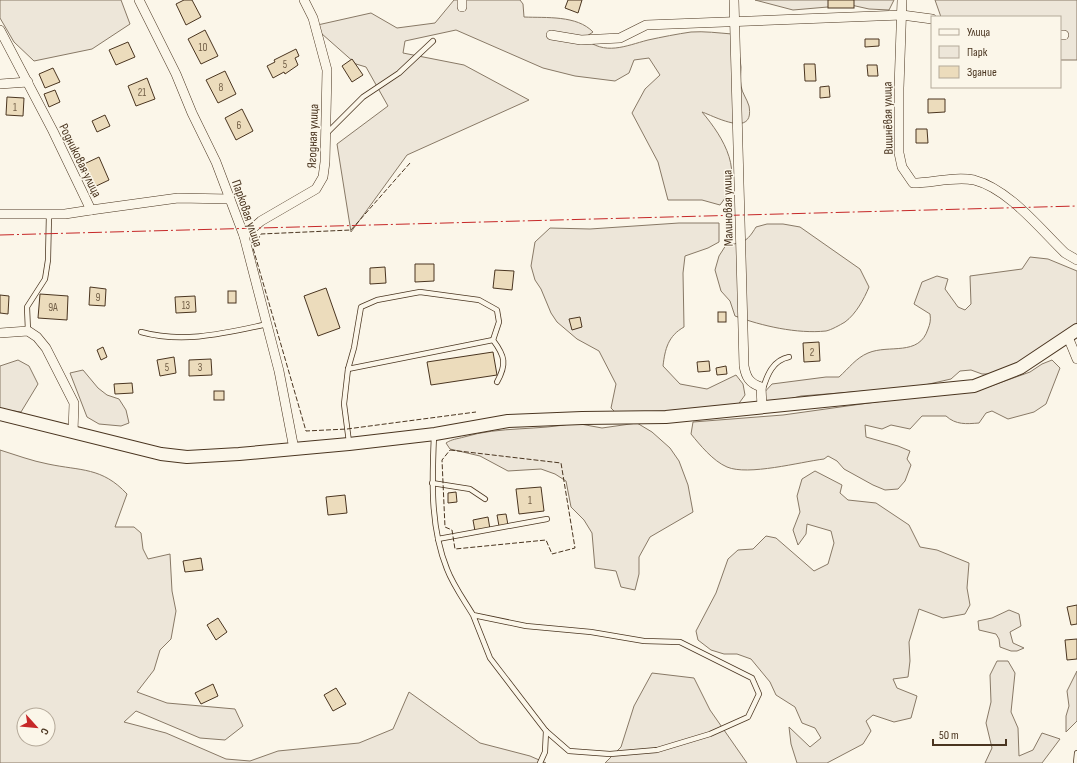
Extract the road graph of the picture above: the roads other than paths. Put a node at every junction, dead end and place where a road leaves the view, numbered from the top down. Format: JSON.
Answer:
{"nodes":[{"id":1,"x":139,"y":0,"type":"edge"},
{"id":2,"x":304,"y":0,"type":"edge"},
{"id":3,"x":734,"y":0,"type":"edge"},
{"id":4,"x":902,"y":0,"type":"edge"},
{"id":5,"x":902,"y":15,"type":"junction"},
{"id":6,"x":931,"y":19,"type":"edge"},
{"id":7,"x":736,"y":22,"type":"junction"},
{"id":8,"x":0,"y":30,"type":"edge"},
{"id":9,"x":551,"y":35,"type":"dead end"},
{"id":10,"x":433,"y":41,"type":"dead end"},
{"id":11,"x":28,"y":82,"type":"junction"},
{"id":12,"x":0,"y":84,"type":"edge"},
{"id":13,"x":326,"y":134,"type":"junction"},
{"id":14,"x":230,"y":199,"type":"junction"},
{"id":15,"x":91,"y":210,"type":"junction"},
{"id":16,"x":0,"y":214,"type":"edge"},
{"id":17,"x":49,"y":214,"type":"junction"},
{"id":18,"x":244,"y":236,"type":"junction"},
{"id":19,"x":1077,"y":260,"type":"edge"},
{"id":20,"x":268,"y":324,"type":"junction"},
{"id":21,"x":28,"y":331,"type":"junction"},
{"id":22,"x":141,"y":332,"type":"dead end"},
{"id":23,"x":0,"y":333,"type":"edge"},
{"id":24,"x":1072,"y":333,"type":"edge"},
{"id":25,"x":493,"y":340,"type":"junction"},
{"id":26,"x":789,"y":357,"type":"dead end"},
{"id":27,"x":1077,"y":359,"type":"edge"},
{"id":28,"x":348,"y":369,"type":"junction"},
{"id":29,"x":497,"y":382,"type":"dead end"},
{"id":30,"x":762,"y":391,"type":"junction"},
{"id":31,"x":762,"y":407,"type":"junction"},
{"id":32,"x":0,"y":414,"type":"edge"},
{"id":33,"x":73,"y":432,"type":"junction"},
{"id":34,"x":434,"y":434,"type":"junction"},
{"id":35,"x":349,"y":444,"type":"junction"},
{"id":36,"x":294,"y":449,"type":"junction"},
{"id":37,"x":432,"y":483,"type":"junction"},
{"id":38,"x":485,"y":499,"type":"dead end"},
{"id":39,"x":547,"y":519,"type":"dead end"},
{"id":40,"x":438,"y":539,"type":"junction"},
{"id":41,"x":473,"y":615,"type":"junction"},
{"id":42,"x":546,"y":731,"type":"junction"},
{"id":43,"x":1077,"y":753,"type":"edge"},
{"id":44,"x":540,"y":763,"type":"edge"},
{"id":45,"x":1076,"y":763,"type":"edge"}],
"edges":[{"from":1,"to":14,"type":"street","name":"Парковая улица"},
{"from":2,"to":13,"type":"street","name":"Ягодная улица"},
{"from":3,"to":7,"type":"street","name":"Малиновая улица"},
{"from":4,"to":5,"type":"street","name":"Вишнёвая улица"},
{"from":5,"to":6,"type":"street"},
{"from":5,"to":7,"type":"street"},
{"from":5,"to":19,"type":"street","name":"Вишнёвая улица"},
{"from":7,"to":9,"type":"street"},
{"from":7,"to":30,"type":"street","name":"Малиновая улица"},
{"from":8,"to":11,"type":"street","name":"Родниковая улица"},
{"from":10,"to":13,"type":"lane"},
{"from":11,"to":12,"type":"street"},
{"from":11,"to":15,"type":"street","name":"Родниковая улица"},
{"from":13,"to":18,"type":"street","name":"Ягодная улица"},
{"from":14,"to":15,"type":"street","name":"Родниковая улица"},
{"from":14,"to":18,"type":"street","name":"Парковая улица"},
{"from":15,"to":17,"type":"street"},
{"from":16,"to":17,"type":"street"},
{"from":17,"to":21,"type":"lane"},
{"from":18,"to":20,"type":"street","name":"Парковая улица"},
{"from":20,"to":22,"type":"lane"},
{"from":20,"to":36,"type":"street","name":"Парковая улица"},
{"from":21,"to":23,"type":"street"},
{"from":21,"to":33,"type":"street"},
{"from":24,"to":27,"type":"street"},
{"from":24,"to":31,"type":"main road"},
{"from":25,"to":28,"type":"lane"},
{"from":25,"to":28,"type":"lane"},
{"from":25,"to":29,"type":"lane"},
{"from":26,"to":30,"type":"lane"},
{"from":28,"to":35,"type":"lane"},
{"from":30,"to":31,"type":"street"},
{"from":31,"to":34,"type":"main road"},
{"from":32,"to":33,"type":"main road"},
{"from":33,"to":36,"type":"main road"},
{"from":34,"to":35,"type":"main road"},
{"from":34,"to":37,"type":"lane"},
{"from":35,"to":36,"type":"main road"},
{"from":37,"to":38,"type":"lane"},
{"from":37,"to":40,"type":"lane"},
{"from":39,"to":40,"type":"lane"},
{"from":40,"to":41,"type":"lane"},
{"from":41,"to":42,"type":"lane"},
{"from":41,"to":42,"type":"lane"},
{"from":42,"to":44,"type":"lane"},
{"from":43,"to":45,"type":"lane"}]}
